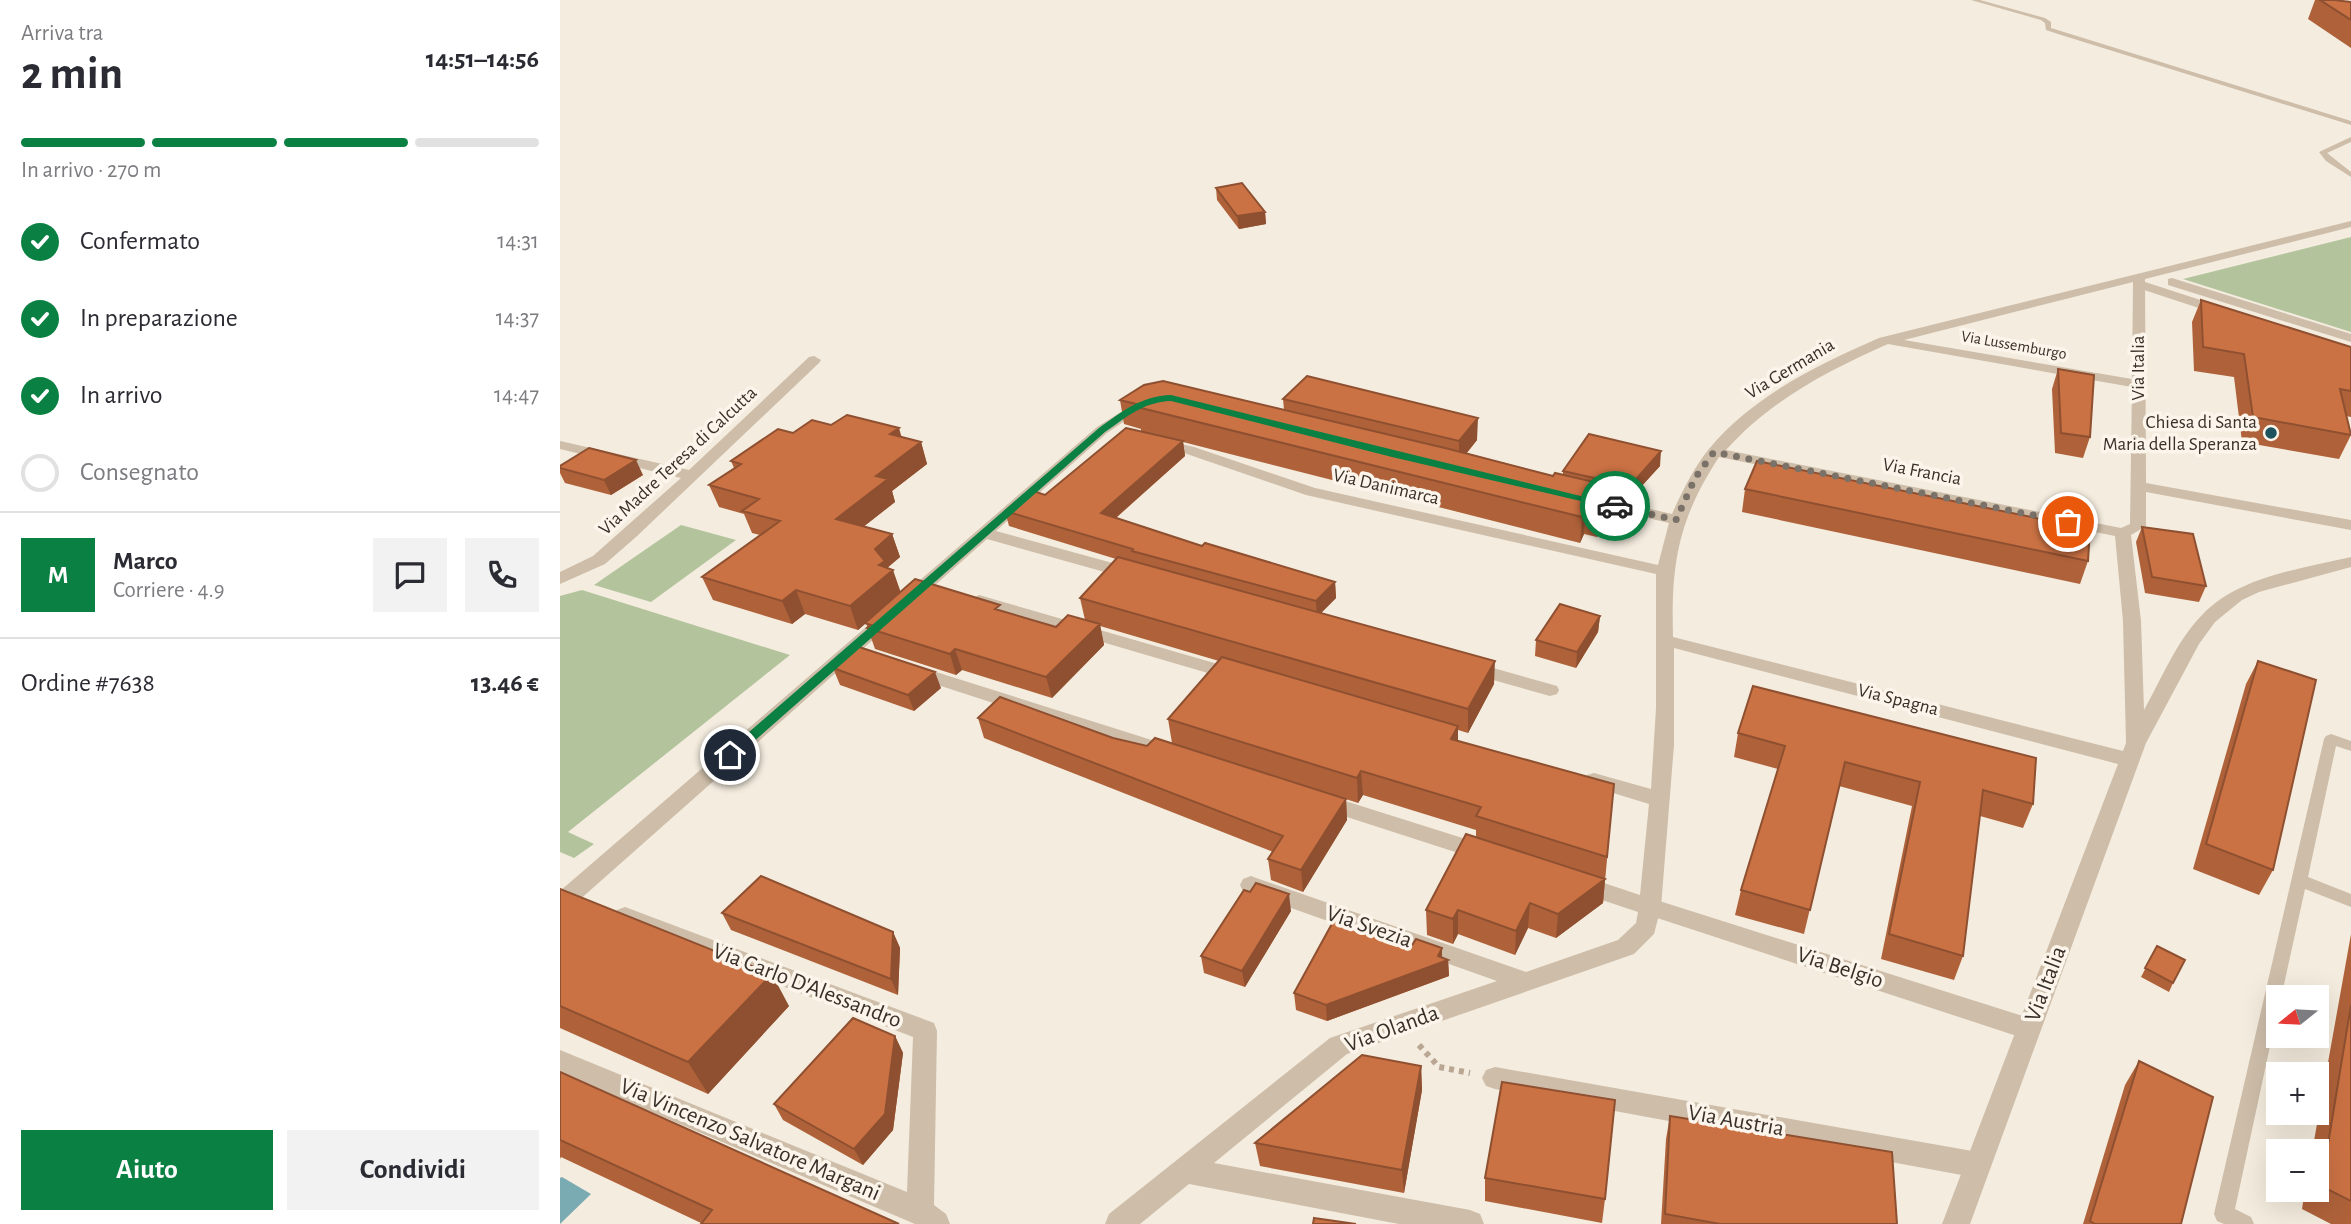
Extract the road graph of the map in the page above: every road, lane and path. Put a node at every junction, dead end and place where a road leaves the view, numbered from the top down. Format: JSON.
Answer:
{"nodes":[{"id":1,"x":1974,"y":0,"type":"edge"},
{"id":2,"x":2351,"y":123,"type":"edge"},
{"id":3,"x":2351,"y":139,"type":"edge"},
{"id":4,"x":2351,"y":175,"type":"edge"},
{"id":5,"x":2351,"y":224,"type":"edge"},
{"id":6,"x":2143,"y":279,"type":"junction"},
{"id":7,"x":2351,"y":338,"type":"edge"},
{"id":8,"x":1884,"y":341,"type":"junction"},
{"id":9,"x":2325,"y":344,"type":"edge"},
{"id":10,"x":814,"y":360,"type":"dead end"},
{"id":11,"x":2138,"y":384,"type":"junction"},
{"id":12,"x":1162,"y":398,"type":"edge"},
{"id":13,"x":1102,"y":430,"type":"junction"},
{"id":14,"x":560,"y":445,"type":"edge"},
{"id":15,"x":1714,"y":452,"type":"junction"},
{"id":16,"x":694,"y":476,"type":"junction"},
{"id":17,"x":2139,"y":486,"type":"junction"},
{"id":18,"x":1581,"y":498,"type":"edge"},
{"id":19,"x":1676,"y":520,"type":"junction"},
{"id":20,"x":2351,"y":525,"type":"edge"},
{"id":21,"x":985,"y":533,"type":"junction"},
{"id":22,"x":2123,"y":533,"type":"junction"},
{"id":23,"x":2351,"y":562,"type":"edge"},
{"id":24,"x":1664,"y":571,"type":"junction"},
{"id":25,"x":565,"y":573,"type":"edge"},
{"id":26,"x":1146,"y":578,"type":"edge"},
{"id":27,"x":926,"y":584,"type":"junction"},
{"id":28,"x":1664,"y":640,"type":"junction"},
{"id":29,"x":850,"y":650,"type":"junction"},
{"id":30,"x":876,"y":659,"type":"edge"},
{"id":31,"x":1456,"y":664,"type":"edge"},
{"id":32,"x":903,"y":667,"type":"edge"},
{"id":33,"x":1259,"y":682,"type":"edge"},
{"id":34,"x":1550,"y":690,"type":"dead end"},
{"id":35,"x":2351,"y":746,"type":"edge"},
{"id":36,"x":2134,"y":752,"type":"junction"},
{"id":37,"x":1191,"y":760,"type":"edge"},
{"id":38,"x":1578,"y":776,"type":"edge"},
{"id":39,"x":1309,"y":797,"type":"edge"},
{"id":40,"x":1658,"y":799,"type":"junction"},
{"id":41,"x":1506,"y":861,"type":"edge"},
{"id":42,"x":1558,"y":877,"type":"edge"},
{"id":43,"x":2299,"y":880,"type":"junction"},
{"id":44,"x":1251,"y":885,"type":"edge"},
{"id":45,"x":564,"y":897,"type":"edge"},
{"id":46,"x":2351,"y":901,"type":"edge"},
{"id":47,"x":1650,"y":907,"type":"junction"},
{"id":48,"x":1527,"y":982,"type":"junction"},
{"id":49,"x":1402,"y":1025,"type":"junction"},
{"id":50,"x":2029,"y":1029,"type":"junction"},
{"id":51,"x":560,"y":1061,"type":"edge"},
{"id":52,"x":1495,"y":1077,"type":"joint"},
{"id":53,"x":1978,"y":1165,"type":"junction"},
{"id":54,"x":1186,"y":1171,"type":"junction"},
{"id":55,"x":928,"y":1218,"type":"edge"},
{"id":56,"x":1964,"y":1220,"type":"edge"},
{"id":57,"x":1119,"y":1224,"type":"edge"},
{"id":58,"x":1470,"y":1224,"type":"edge"},
{"id":59,"x":2244,"y":1224,"type":"edge"}],
"edges":[{"from":1,"to":2,"type":"lane"},
{"from":3,"to":4,"type":"lane"},
{"from":5,"to":6,"type":"street","name":"Via Germania"},
{"from":6,"to":7,"type":"street"},
{"from":6,"to":8,"type":"street","name":"Via Germania"},
{"from":6,"to":9,"type":"street"},
{"from":6,"to":11,"type":"street","name":"Via Italia"},
{"from":8,"to":11,"type":"street","name":"Via Lussemburgo"},
{"from":8,"to":15,"type":"street","name":"Via Germania"},
{"from":10,"to":16,"type":"street","name":"Via Madre Teresa di Calcutta"},
{"from":11,"to":17,"type":"street","name":"Via Italia"},
{"from":12,"to":13,"type":"street"},
{"from":13,"to":21,"type":"street"},
{"from":13,"to":24,"type":"street","name":"Via Danimarca"},
{"from":14,"to":16,"type":"street"},
{"from":15,"to":19,"type":"street","name":"Via Germania"},
{"from":15,"to":22,"type":"street","name":"Via Francia"},
{"from":16,"to":25,"type":"street","name":"Via Madre Teresa di Calcutta"},
{"from":17,"to":20,"type":"street"},
{"from":17,"to":22,"type":"street","name":"Via Italia"},
{"from":18,"to":19,"type":"street"},
{"from":19,"to":24,"type":"street","name":"Via Germania"},
{"from":21,"to":26,"type":"street"},
{"from":21,"to":27,"type":"street"},
{"from":22,"to":36,"type":"street"},
{"from":23,"to":36,"type":"street"},
{"from":24,"to":28,"type":"street","name":"Via Germania"},
{"from":27,"to":29,"type":"street"},
{"from":27,"to":33,"type":"street"},
{"from":28,"to":36,"type":"street","name":"Via Spagna"},
{"from":28,"to":40,"type":"street","name":"Via Germania"},
{"from":29,"to":30,"type":"street"},
{"from":29,"to":45,"type":"street"},
{"from":31,"to":34,"type":"street"},
{"from":32,"to":37,"type":"street"},
{"from":35,"to":43,"type":"lane"},
{"from":36,"to":50,"type":"street","name":"Via Italia"},
{"from":38,"to":40,"type":"street"},
{"from":39,"to":41,"type":"street"},
{"from":40,"to":47,"type":"street","name":"Via Germania"},
{"from":42,"to":47,"type":"street","name":"Via Belgio"},
{"from":43,"to":46,"type":"lane"},
{"from":43,"to":59,"type":"lane"},
{"from":44,"to":48,"type":"street","name":"Via Svezia"},
{"from":45,"to":55,"type":"street","name":"Via Carlo D'Alessandro"},
{"from":47,"to":48,"type":"street","name":"Via Olanda"},
{"from":47,"to":50,"type":"street","name":"Via Belgio"},
{"from":48,"to":49,"type":"street","name":"Via Olanda"},
{"from":49,"to":52,"type":"path"},
{"from":49,"to":54,"type":"street","name":"Via Olanda"},
{"from":50,"to":53,"type":"street","name":"Via Italia"},
{"from":51,"to":55,"type":"street","name":"Via Vincenzo Salvatore Margani"},
{"from":52,"to":53,"type":"street","name":"Via Austria"},
{"from":53,"to":56,"type":"street","name":"Via Italia"},
{"from":54,"to":57,"type":"street","name":"Via Olanda"},
{"from":54,"to":58,"type":"street"}]}
